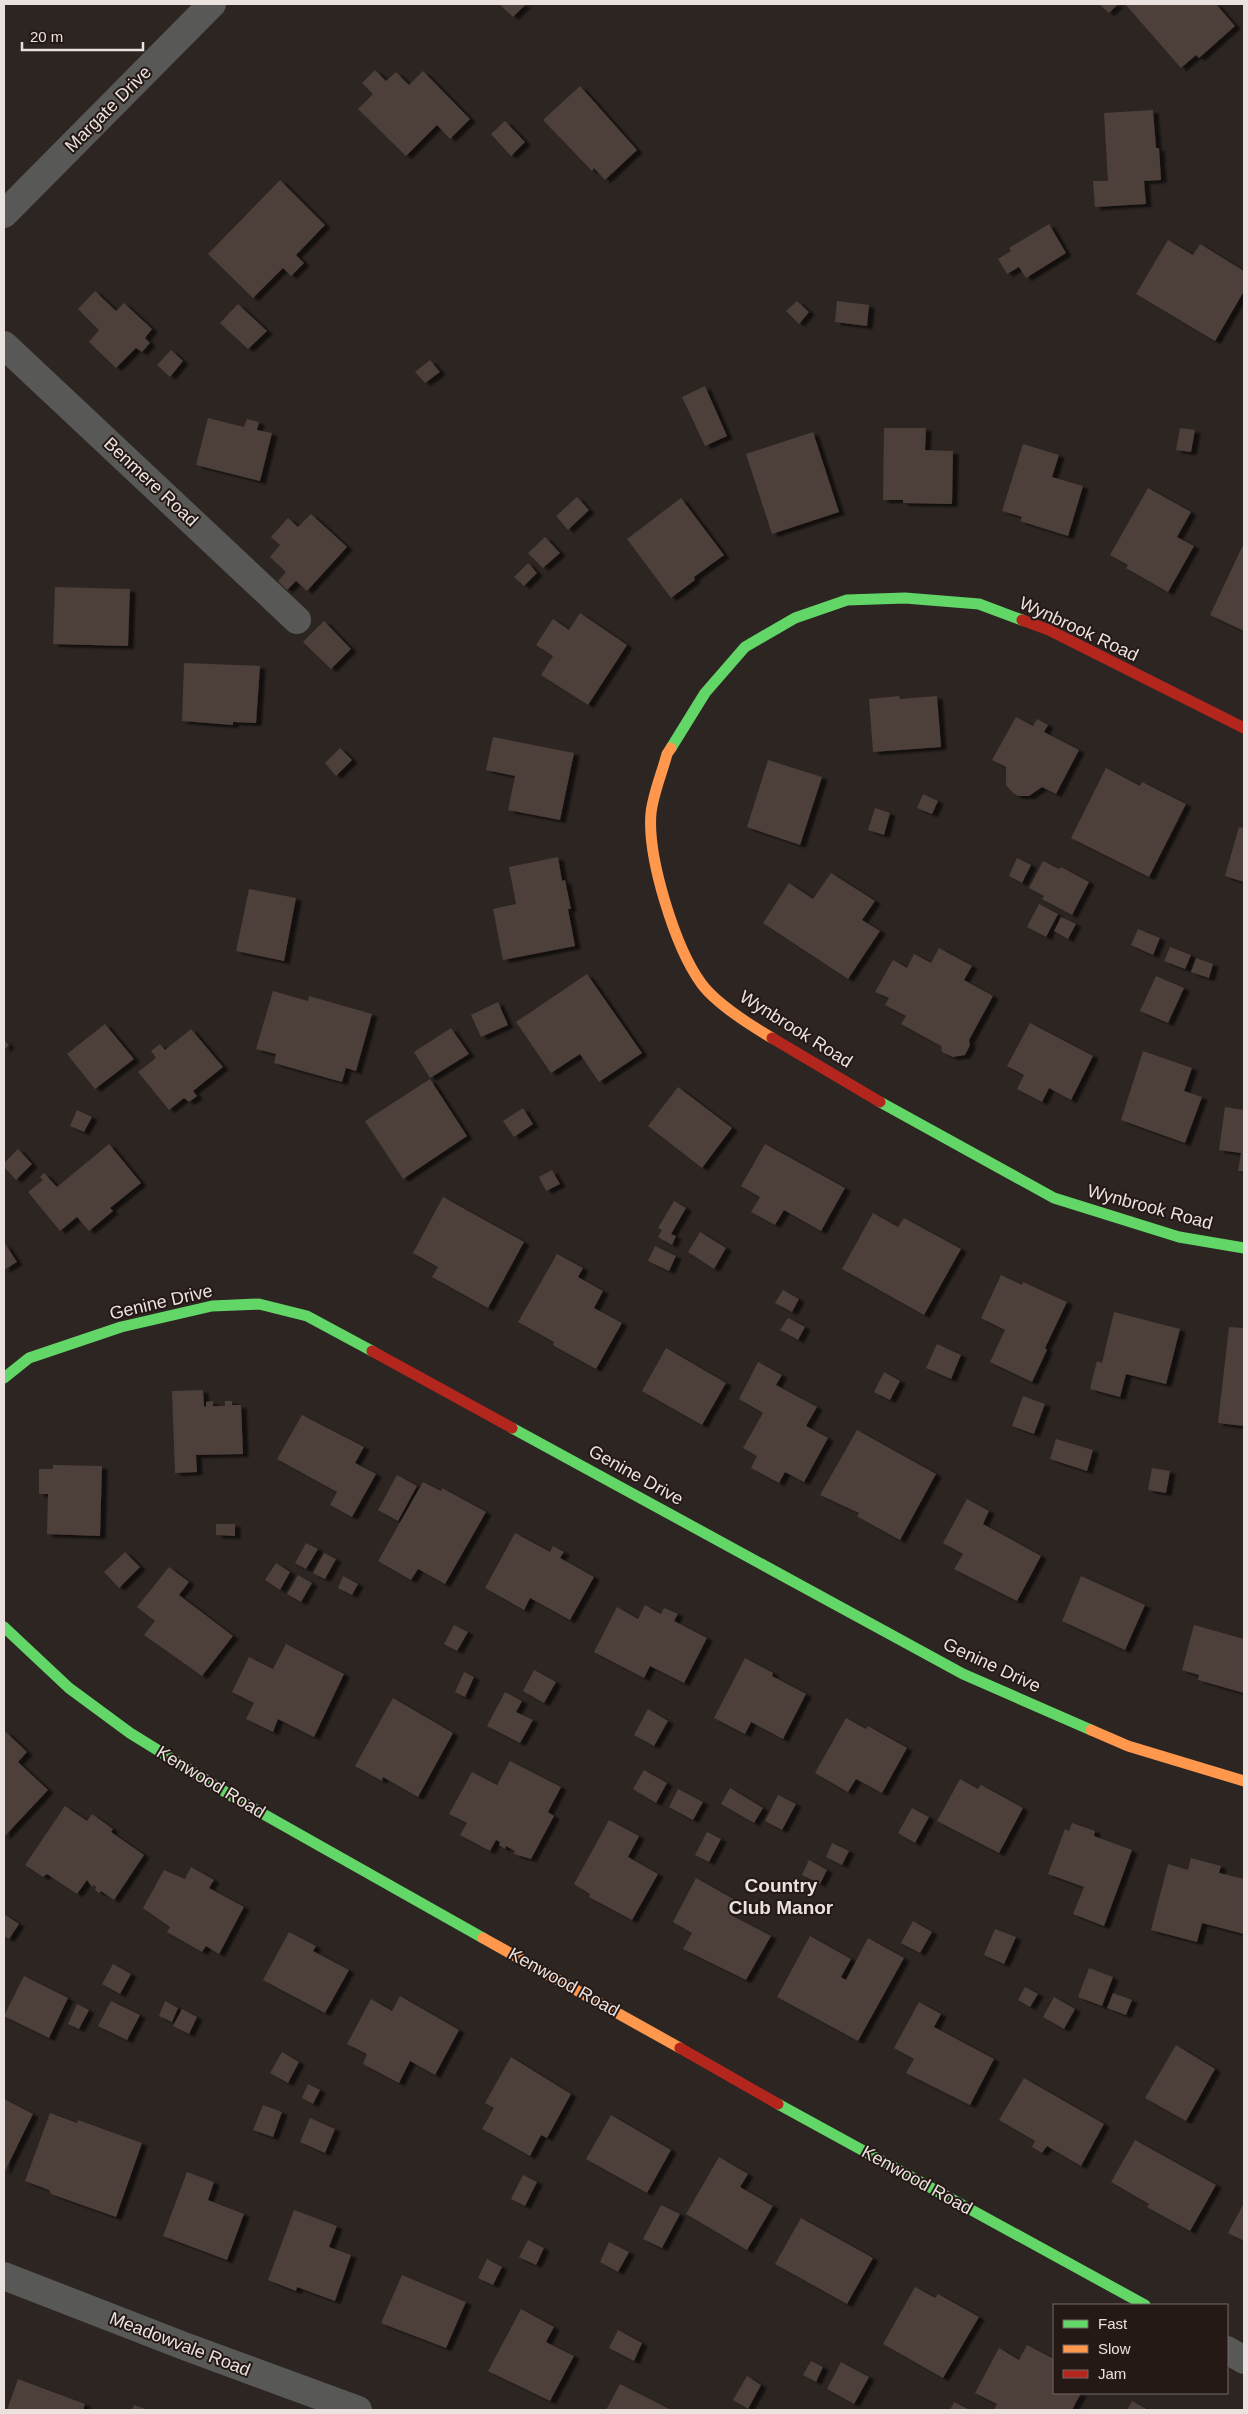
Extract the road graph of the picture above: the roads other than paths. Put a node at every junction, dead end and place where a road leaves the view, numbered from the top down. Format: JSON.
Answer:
{"nodes":[{"id":1,"x":212,"y":4,"type":"edge"},
{"id":2,"x":4,"y":214,"type":"edge"},
{"id":3,"x":4,"y":345,"type":"edge"},
{"id":4,"x":298,"y":620,"type":"dead end"},
{"id":5,"x":1244,"y":728,"type":"edge"},
{"id":6,"x":1244,"y":1248,"type":"edge"},
{"id":7,"x":4,"y":1378,"type":"edge"},
{"id":8,"x":4,"y":1627,"type":"edge"},
{"id":9,"x":1244,"y":1781,"type":"edge"},
{"id":10,"x":4,"y":2276,"type":"edge"},
{"id":11,"x":1143,"y":2304,"type":"edge"},
{"id":12,"x":1228,"y":2351,"type":"edge"},
{"id":13,"x":1244,"y":2360,"type":"edge"},
{"id":14,"x":358,"y":2410,"type":"edge"}],
"edges":[{"from":1,"to":2,"type":"street","name":"Margate Drive"},
{"from":3,"to":4,"type":"street","name":"Benmere Road"},
{"from":5,"to":6,"type":"street","name":"Wynbrook Road"},
{"from":7,"to":9,"type":"street","name":"Genine Drive"},
{"from":8,"to":11,"type":"street","name":"Kenwood Road"},
{"from":10,"to":14,"type":"street","name":"Meadowvale Road"},
{"from":12,"to":13,"type":"street"}]}
